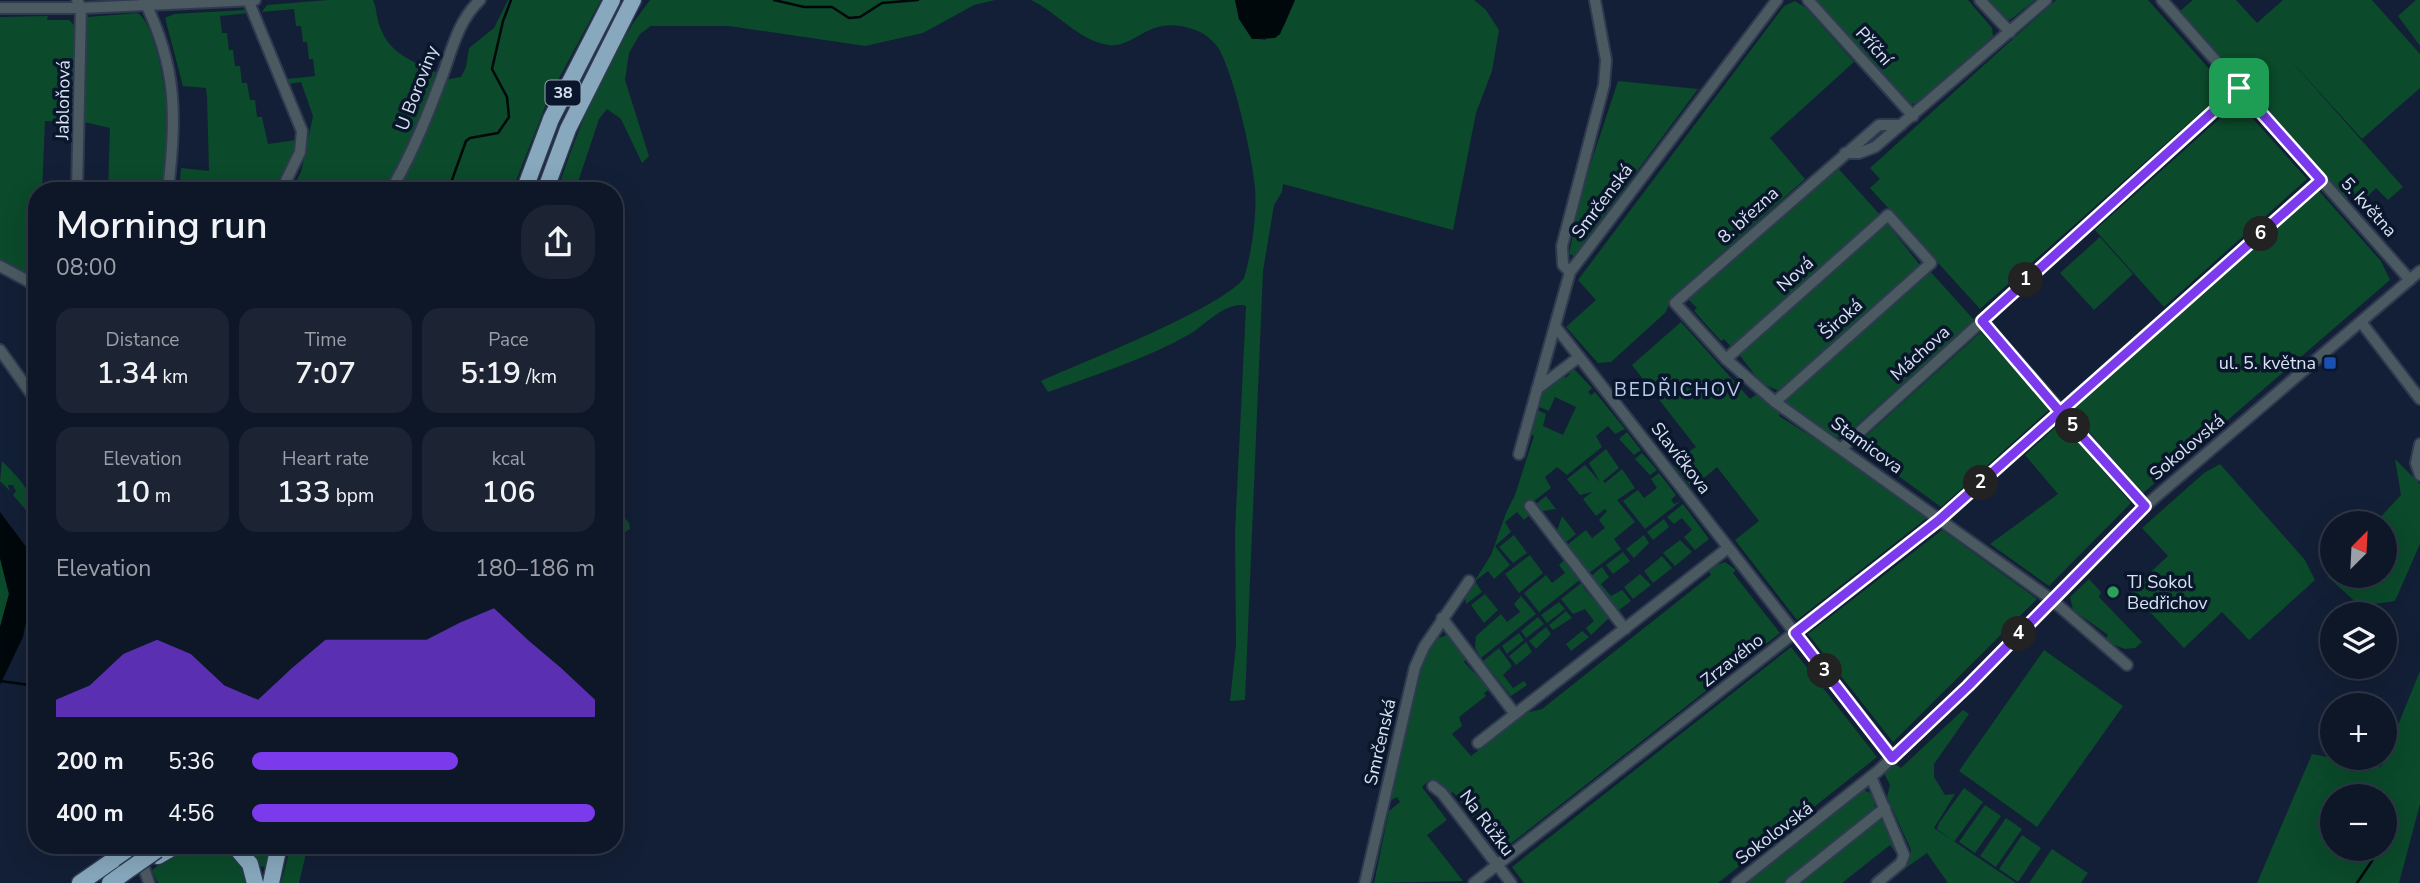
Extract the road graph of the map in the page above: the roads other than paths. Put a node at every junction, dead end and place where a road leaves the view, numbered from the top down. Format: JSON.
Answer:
{"nodes":[{"id":1,"x":248,"y":0,"type":"edge"},
{"id":2,"x":255,"y":0,"type":"edge"},
{"id":3,"x":480,"y":0,"type":"edge"},
{"id":4,"x":612,"y":0,"type":"edge"},
{"id":5,"x":633,"y":0,"type":"edge"},
{"id":6,"x":1595,"y":0,"type":"edge"},
{"id":7,"x":1777,"y":0,"type":"edge"},
{"id":8,"x":1808,"y":0,"type":"edge"},
{"id":9,"x":1980,"y":0,"type":"edge"},
{"id":10,"x":2046,"y":0,"type":"edge"},
{"id":11,"x":2162,"y":0,"type":"edge"},
{"id":12,"x":184,"y":1,"type":"edge"},
{"id":13,"x":146,"y":3,"type":"edge"},
{"id":14,"x":79,"y":4,"type":"edge"},
{"id":15,"x":0,"y":8,"type":"edge"},
{"id":16,"x":2010,"y":32,"type":"junction"},
{"id":17,"x":2239,"y":88,"type":"junction"},
{"id":18,"x":1913,"y":116,"type":"junction"},
{"id":19,"x":2321,"y":180,"type":"junction"},
{"id":20,"x":77,"y":182,"type":"edge"},
{"id":21,"x":169,"y":182,"type":"edge"},
{"id":22,"x":285,"y":182,"type":"edge"},
{"id":23,"x":395,"y":182,"type":"edge"},
{"id":24,"x":527,"y":182,"type":"edge"},
{"id":25,"x":548,"y":182,"type":"edge"},
{"id":26,"x":1931,"y":263,"type":"joint"},
{"id":27,"x":0,"y":266,"type":"edge"},
{"id":28,"x":2420,"y":271,"type":"edge"},
{"id":29,"x":1570,"y":272,"type":"junction"},
{"id":30,"x":2410,"y":280,"type":"junction"},
{"id":31,"x":28,"y":281,"type":"edge"},
{"id":32,"x":1675,"y":303,"type":"joint"},
{"id":33,"x":1982,"y":321,"type":"junction"},
{"id":34,"x":2361,"y":322,"type":"junction"},
{"id":35,"x":1555,"y":326,"type":"junction"},
{"id":36,"x":0,"y":350,"type":"edge"},
{"id":37,"x":1579,"y":357,"type":"junction"},
{"id":38,"x":1726,"y":359,"type":"junction"},
{"id":39,"x":28,"y":389,"type":"edge"},
{"id":40,"x":1537,"y":389,"type":"junction"},
{"id":41,"x":2420,"y":399,"type":"edge"},
{"id":42,"x":1775,"y":402,"type":"junction"},
{"id":43,"x":2060,"y":412,"type":"junction"},
{"id":44,"x":2420,"y":444,"type":"edge"},
{"id":45,"x":1843,"y":448,"type":"junction"},
{"id":46,"x":1519,"y":454,"type":"dead end"},
{"id":47,"x":2420,"y":475,"type":"edge"},
{"id":48,"x":1530,"y":506,"type":"dead end"},
{"id":49,"x":2145,"y":506,"type":"junction"},
{"id":50,"x":1939,"y":520,"type":"junction"},
{"id":51,"x":1728,"y":548,"type":"junction"},
{"id":52,"x":1469,"y":581,"type":"dead end"},
{"id":53,"x":2052,"y":600,"type":"junction"},
{"id":54,"x":1442,"y":618,"type":"junction"},
{"id":55,"x":1625,"y":629,"type":"junction"},
{"id":56,"x":1795,"y":633,"type":"junction"},
{"id":57,"x":2127,"y":665,"type":"dead end"},
{"id":58,"x":1515,"y":714,"type":"junction"},
{"id":59,"x":1478,"y":743,"type":"dead end"},
{"id":60,"x":1892,"y":758,"type":"junction"},
{"id":61,"x":1871,"y":777,"type":"junction"},
{"id":62,"x":1433,"y":786,"type":"dead end"},
{"id":63,"x":1885,"y":808,"type":"junction"},
{"id":64,"x":123,"y":854,"type":"edge"},
{"id":65,"x":139,"y":854,"type":"edge"},
{"id":66,"x":153,"y":854,"type":"edge"},
{"id":67,"x":242,"y":854,"type":"edge"},
{"id":68,"x":277,"y":854,"type":"edge"},
{"id":69,"x":1497,"y":865,"type":"junction"},
{"id":70,"x":80,"y":883,"type":"edge"},
{"id":71,"x":110,"y":883,"type":"edge"},
{"id":72,"x":149,"y":883,"type":"edge"},
{"id":73,"x":255,"y":883,"type":"edge"},
{"id":74,"x":271,"y":883,"type":"edge"},
{"id":75,"x":1365,"y":883,"type":"edge"},
{"id":76,"x":1475,"y":883,"type":"edge"},
{"id":77,"x":1511,"y":883,"type":"edge"},
{"id":78,"x":1737,"y":883,"type":"edge"},
{"id":79,"x":1791,"y":883,"type":"edge"},
{"id":80,"x":1877,"y":883,"type":"edge"}],
"edges":[{"from":1,"to":2,"type":"street"},
{"from":1,"to":12,"type":"street"},
{"from":1,"to":22,"type":"street"},
{"from":3,"to":23,"type":"street","name":"U Boroviny"},
{"from":4,"to":24,"type":"highway","number":"38"},
{"from":5,"to":25,"type":"highway","number":"38"},
{"from":6,"to":29,"type":"street"},
{"from":7,"to":29,"type":"street","name":"Smrčenská"},
{"from":8,"to":18,"type":"street","name":"Příční"},
{"from":9,"to":16,"type":"street"},
{"from":10,"to":16,"type":"street","name":"8. března"},
{"from":11,"to":17,"type":"street","name":"5. května"},
{"from":12,"to":13,"type":"street"},
{"from":13,"to":14,"type":"street"},
{"from":13,"to":21,"type":"street"},
{"from":14,"to":15,"type":"street"},
{"from":14,"to":20,"type":"street","name":"Jabloňová"},
{"from":16,"to":18,"type":"street","name":"8. března"},
{"from":17,"to":19,"type":"street","name":"5. května"},
{"from":17,"to":33,"type":"street","name":"Máchova"},
{"from":18,"to":32,"type":"street","name":"8. března"},
{"from":19,"to":30,"type":"street","name":"5. května"},
{"from":19,"to":43,"type":"street","name":"Zrzavého"},
{"from":26,"to":38,"type":"street","name":"Nová"},
{"from":26,"to":42,"type":"street","name":"Široká"},
{"from":27,"to":31,"type":"street"},
{"from":28,"to":30,"type":"street","name":"Sokolovská"},
{"from":29,"to":35,"type":"street","name":"Smrčenská"},
{"from":30,"to":34,"type":"street","name":"Sokolovská"},
{"from":32,"to":38,"type":"street","name":"Stamicova"},
{"from":33,"to":43,"type":"street"},
{"from":33,"to":45,"type":"street","name":"Máchova"},
{"from":34,"to":41,"type":"street"},
{"from":34,"to":49,"type":"street","name":"Sokolovská"},
{"from":35,"to":37,"type":"street","name":"Slavíčkova"},
{"from":35,"to":40,"type":"street","name":"Smrčenská"},
{"from":36,"to":39,"type":"street"},
{"from":37,"to":40,"type":"street"},
{"from":37,"to":51,"type":"street","name":"Slavíčkova"},
{"from":38,"to":42,"type":"street","name":"Stamicova"},
{"from":40,"to":46,"type":"street","name":"Smrčenská"},
{"from":42,"to":45,"type":"street","name":"Stamicova"},
{"from":43,"to":49,"type":"street"},
{"from":43,"to":50,"type":"street","name":"Zrzavého"},
{"from":44,"to":47,"type":"street"},
{"from":45,"to":50,"type":"street","name":"Stamicova"},
{"from":48,"to":55,"type":"street"},
{"from":49,"to":53,"type":"street","name":"Sokolovská"},
{"from":50,"to":53,"type":"street","name":"Stamicova"},
{"from":50,"to":56,"type":"street","name":"Zrzavého"},
{"from":51,"to":55,"type":"street"},
{"from":51,"to":56,"type":"street","name":"Slavíčkova"},
{"from":52,"to":54,"type":"street","name":"Smrčenská"},
{"from":53,"to":57,"type":"street","name":"Stamicova"},
{"from":53,"to":60,"type":"street","name":"Sokolovská"},
{"from":54,"to":58,"type":"street"},
{"from":54,"to":75,"type":"street","name":"Smrčenská"},
{"from":55,"to":58,"type":"street"},
{"from":56,"to":60,"type":"street","name":"Slavíčkova"},
{"from":56,"to":69,"type":"street","name":"Zrzavého"},
{"from":58,"to":59,"type":"street"},
{"from":60,"to":61,"type":"street","name":"Sokolovská"},
{"from":61,"to":63,"type":"street"},
{"from":61,"to":78,"type":"street","name":"Sokolovská"},
{"from":62,"to":69,"type":"street","name":"Na Růžku"},
{"from":63,"to":79,"type":"street"},
{"from":63,"to":80,"type":"street"},
{"from":64,"to":70,"type":"highway"},
{"from":65,"to":72,"type":"street"},
{"from":66,"to":71,"type":"highway","bridge":true},
{"from":67,"to":73,"type":"highway"},
{"from":68,"to":74,"type":"highway"},
{"from":69,"to":76,"type":"street","name":"Zrzavého"},
{"from":69,"to":77,"type":"street","name":"Na Růžku"}]}
